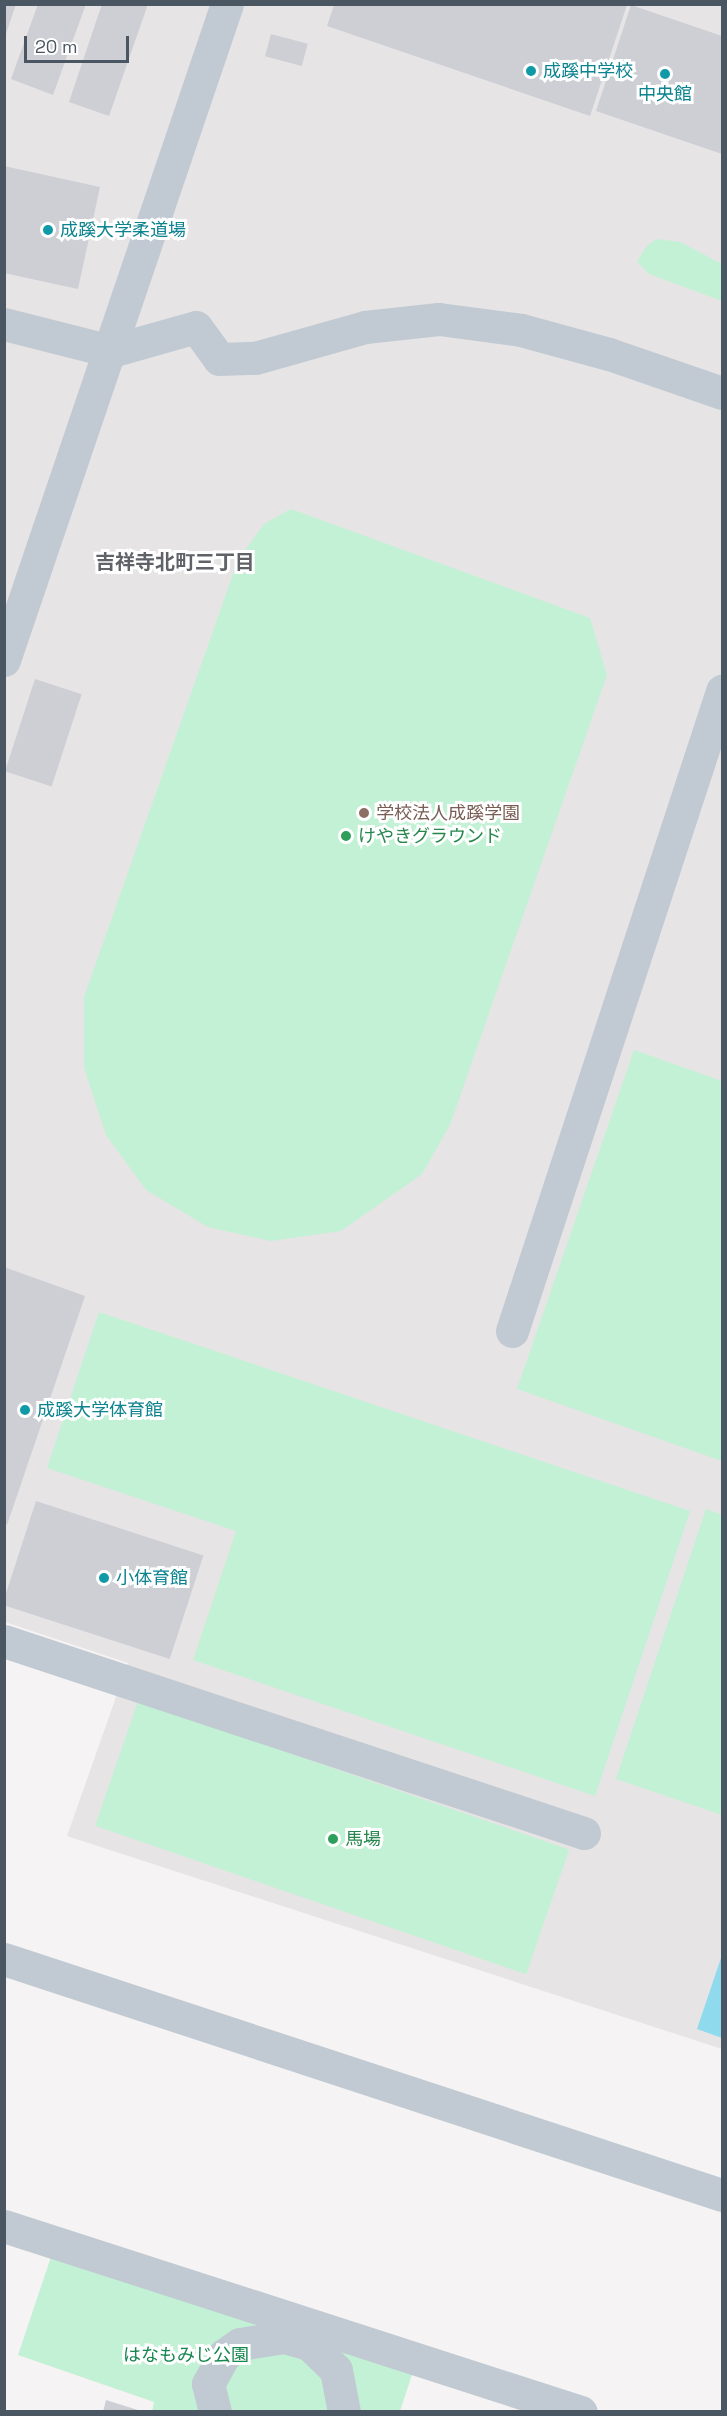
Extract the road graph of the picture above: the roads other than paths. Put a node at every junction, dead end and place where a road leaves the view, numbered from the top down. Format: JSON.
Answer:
{"nodes":[{"id":1,"x":227,"y":4,"type":"edge"},
{"id":2,"x":4,"y":324,"type":"edge"},
{"id":3,"x":111,"y":351,"type":"junction"},
{"id":4,"x":723,"y":393,"type":"edge"},
{"id":5,"x":4,"y":660,"type":"edge"},
{"id":6,"x":723,"y":691,"type":"edge"},
{"id":7,"x":512,"y":1331,"type":"dead end"},
{"id":8,"x":4,"y":1641,"type":"edge"},
{"id":9,"x":584,"y":1833,"type":"dead end"},
{"id":10,"x":4,"y":1959,"type":"edge"},
{"id":11,"x":723,"y":2195,"type":"edge"},
{"id":12,"x":4,"y":2226,"type":"edge"},
{"id":13,"x":311,"y":2336,"type":"junction"},
{"id":14,"x":215,"y":2412,"type":"edge"},
{"id":15,"x":344,"y":2412,"type":"edge"},
{"id":16,"x":581,"y":2412,"type":"edge"}],
"edges":[{"from":1,"to":3,"type":"street"},
{"from":2,"to":3,"type":"street"},
{"from":3,"to":4,"type":"street"},
{"from":3,"to":5,"type":"street"},
{"from":6,"to":7,"type":"street"},
{"from":8,"to":9,"type":"street"},
{"from":10,"to":11,"type":"street"},
{"from":12,"to":13,"type":"street"},
{"from":13,"to":14,"type":"street"},
{"from":13,"to":15,"type":"street"},
{"from":13,"to":16,"type":"street"}]}
